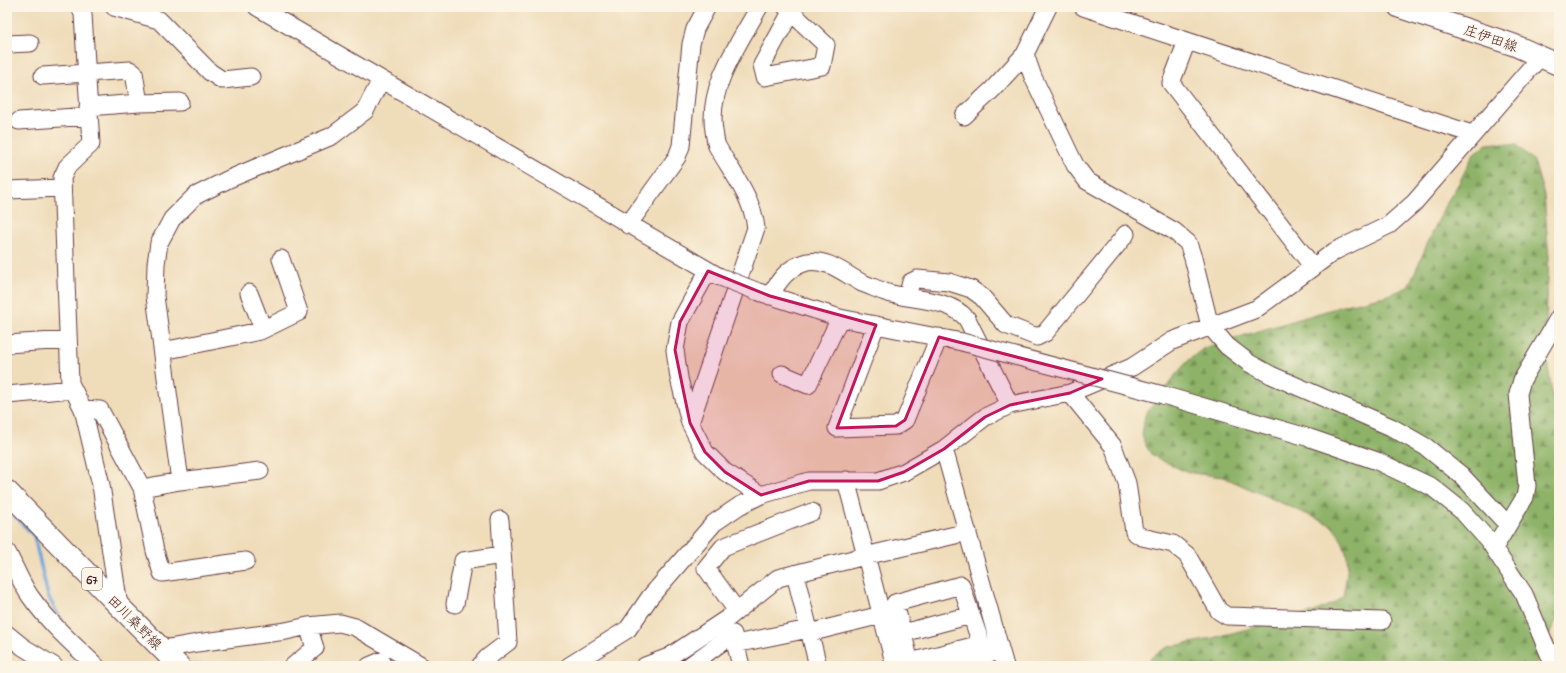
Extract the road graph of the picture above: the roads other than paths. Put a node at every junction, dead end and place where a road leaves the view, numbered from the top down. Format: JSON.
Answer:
{"nodes":[{"id":1,"x":80,"y":7,"type":"edge"},
{"id":2,"x":114,"y":7,"type":"edge"},
{"id":3,"x":257,"y":7,"type":"edge"},
{"id":4,"x":707,"y":7,"type":"edge"},
{"id":5,"x":759,"y":7,"type":"edge"},
{"id":6,"x":1048,"y":7,"type":"edge"},
{"id":7,"x":1083,"y":7,"type":"edge"},
{"id":8,"x":1398,"y":7,"type":"edge"},
{"id":9,"x":1187,"y":41,"type":"junction"},
{"id":10,"x":30,"y":43,"type":"dead end"},
{"id":11,"x":7,"y":44,"type":"edge"},
{"id":12,"x":1024,"y":54,"type":"junction"},
{"id":13,"x":1554,"y":57,"type":"edge"},
{"id":14,"x":86,"y":73,"type":"junction"},
{"id":15,"x":43,"y":76,"type":"dead end"},
{"id":16,"x":251,"y":77,"type":"dead end"},
{"id":17,"x":381,"y":80,"type":"junction"},
{"id":18,"x":180,"y":102,"type":"dead end"},
{"id":19,"x":139,"y":103,"type":"junction"},
{"id":20,"x":89,"y":112,"type":"junction"},
{"id":21,"x":964,"y":116,"type":"dead end"},
{"id":22,"x":19,"y":120,"type":"dead end"},
{"id":23,"x":1472,"y":134,"type":"junction"},
{"id":24,"x":62,"y":188,"type":"junction"},
{"id":25,"x":7,"y":190,"type":"edge"},
{"id":26,"x":628,"y":225,"type":"junction"},
{"id":27,"x":1126,"y":234,"type":"dead end"},
{"id":28,"x":281,"y":259,"type":"dead end"},
{"id":29,"x":1313,"y":267,"type":"junction"},
{"id":30,"x":713,"y":274,"type":"junction"},
{"id":31,"x":249,"y":293,"type":"dead end"},
{"id":32,"x":763,"y":293,"type":"junction"},
{"id":33,"x":907,"y":297,"type":"junction"},
{"id":34,"x":1559,"y":317,"type":"edge"},
{"id":35,"x":840,"y":318,"type":"junction"},
{"id":36,"x":876,"y":325,"type":"junction"},
{"id":37,"x":1210,"y":326,"type":"junction"},
{"id":38,"x":263,"y":329,"type":"junction"},
{"id":39,"x":939,"y":337,"type":"junction"},
{"id":40,"x":68,"y":340,"type":"junction"},
{"id":41,"x":7,"y":344,"type":"edge"},
{"id":42,"x":163,"y":351,"type":"junction"},
{"id":43,"x":782,"y":374,"type":"dead end"},
{"id":44,"x":73,"y":389,"type":"junction"},
{"id":45,"x":1070,"y":393,"type":"junction"},
{"id":46,"x":7,"y":394,"type":"edge"},
{"id":47,"x":1010,"y":405,"type":"junction"},
{"id":48,"x":83,"y":409,"type":"junction"},
{"id":49,"x":690,"y":423,"type":"junction"},
{"id":50,"x":944,"y":449,"type":"junction"},
{"id":51,"x":260,"y":472,"type":"dead end"},
{"id":52,"x":846,"y":480,"type":"junction"},
{"id":53,"x":180,"y":481,"type":"junction"},
{"id":54,"x":142,"y":488,"type":"junction"},
{"id":55,"x":7,"y":491,"type":"edge"},
{"id":56,"x":761,"y":495,"type":"junction"},
{"id":57,"x":812,"y":512,"type":"dead end"},
{"id":58,"x":500,"y":520,"type":"dead end"},
{"id":59,"x":1508,"y":525,"type":"junction"},
{"id":60,"x":968,"y":532,"type":"junction"},
{"id":61,"x":1494,"y":548,"type":"junction"},
{"id":62,"x":7,"y":552,"type":"edge"},
{"id":63,"x":502,"y":555,"type":"junction"},
{"id":64,"x":866,"y":556,"type":"junction"},
{"id":65,"x":246,"y":561,"type":"dead end"},
{"id":66,"x":795,"y":574,"type":"junction"},
{"id":67,"x":7,"y":580,"type":"edge"},
{"id":68,"x":36,"y":604,"type":"junction"},
{"id":69,"x":455,"y":604,"type":"dead end"},
{"id":70,"x":119,"y":606,"type":"junction"},
{"id":71,"x":971,"y":615,"type":"junction"},
{"id":72,"x":881,"y":616,"type":"junction"},
{"id":73,"x":1382,"y":621,"type":"dead end"},
{"id":74,"x":308,"y":626,"type":"junction"},
{"id":75,"x":733,"y":627,"type":"junction"},
{"id":76,"x":809,"y":631,"type":"junction"},
{"id":77,"x":903,"y":633,"type":"junction"},
{"id":78,"x":7,"y":634,"type":"edge"},
{"id":79,"x":163,"y":649,"type":"junction"},
{"id":80,"x":983,"y":650,"type":"junction"},
{"id":81,"x":1003,"y":658,"type":"edge"},
{"id":82,"x":905,"y":665,"type":"edge"},
{"id":83,"x":54,"y":666,"type":"edge"},
{"id":84,"x":96,"y":666,"type":"edge"},
{"id":85,"x":179,"y":666,"type":"edge"},
{"id":86,"x":293,"y":666,"type":"edge"},
{"id":87,"x":421,"y":666,"type":"edge"},
{"id":88,"x":480,"y":666,"type":"edge"},
{"id":89,"x":569,"y":666,"type":"edge"},
{"id":90,"x":645,"y":666,"type":"edge"},
{"id":91,"x":689,"y":666,"type":"edge"},
{"id":92,"x":741,"y":666,"type":"edge"},
{"id":93,"x":818,"y":666,"type":"edge"},
{"id":94,"x":945,"y":666,"type":"edge"},
{"id":95,"x":1554,"y":666,"type":"edge"}],
"edges":[{"from":1,"to":14,"type":"street"},
{"from":2,"to":16,"type":"street"},
{"from":3,"to":17,"type":"street"},
{"from":4,"to":26,"type":"street"},
{"from":5,"to":49,"type":"street"},
{"from":6,"to":12,"type":"street"},
{"from":7,"to":9,"type":"street"},
{"from":8,"to":13,"type":"main road","name":"庄伊田線"},
{"from":9,"to":23,"type":"street"},
{"from":9,"to":29,"type":"street"},
{"from":10,"to":11,"type":"street"},
{"from":12,"to":21,"type":"street"},
{"from":12,"to":37,"type":"street"},
{"from":13,"to":23,"type":"street"},
{"from":14,"to":15,"type":"street"},
{"from":14,"to":19,"type":"street"},
{"from":14,"to":20,"type":"street"},
{"from":17,"to":26,"type":"street"},
{"from":17,"to":42,"type":"street"},
{"from":18,"to":19,"type":"street"},
{"from":19,"to":20,"type":"street"},
{"from":20,"to":22,"type":"street"},
{"from":20,"to":24,"type":"street"},
{"from":23,"to":29,"type":"street"},
{"from":24,"to":25,"type":"street"},
{"from":24,"to":40,"type":"street"},
{"from":26,"to":30,"type":"street"},
{"from":27,"to":33,"type":"street"},
{"from":28,"to":38,"type":"street"},
{"from":29,"to":37,"type":"street"},
{"from":30,"to":32,"type":"street","bridge":true},
{"from":30,"to":49,"type":"street"},
{"from":31,"to":38,"type":"street"},
{"from":32,"to":33,"type":"street"},
{"from":32,"to":35,"type":"street"},
{"from":33,"to":47,"type":"street"},
{"from":34,"to":59,"type":"street"},
{"from":35,"to":36,"type":"street"},
{"from":35,"to":43,"type":"street"},
{"from":36,"to":39,"type":"street"},
{"from":36,"to":39,"type":"street"},
{"from":37,"to":45,"type":"street"},
{"from":37,"to":59,"type":"street"},
{"from":38,"to":42,"type":"street"},
{"from":39,"to":61,"type":"street","bridge":true},
{"from":40,"to":41,"type":"street"},
{"from":40,"to":44,"type":"street"},
{"from":42,"to":53,"type":"street"},
{"from":44,"to":46,"type":"street"},
{"from":44,"to":48,"type":"street"},
{"from":45,"to":47,"type":"street"},
{"from":45,"to":73,"type":"street"},
{"from":47,"to":50,"type":"street"},
{"from":48,"to":54,"type":"street"},
{"from":48,"to":70,"type":"street"},
{"from":49,"to":56,"type":"street"},
{"from":50,"to":52,"type":"street"},
{"from":50,"to":60,"type":"street"},
{"from":51,"to":53,"type":"street"},
{"from":52,"to":56,"type":"street"},
{"from":52,"to":64,"type":"street"},
{"from":53,"to":54,"type":"street"},
{"from":54,"to":65,"type":"street"},
{"from":55,"to":70,"type":"main road","name":"田川桑野線","number":"67"},
{"from":56,"to":89,"type":"street"},
{"from":57,"to":75,"type":"street"},
{"from":58,"to":63,"type":"street"},
{"from":59,"to":61,"type":"street"},
{"from":60,"to":64,"type":"street"},
{"from":60,"to":81,"type":"street"},
{"from":61,"to":95,"type":"street"},
{"from":62,"to":68,"type":"street"},
{"from":63,"to":69,"type":"street"},
{"from":63,"to":88,"type":"street"},
{"from":64,"to":66,"type":"street"},
{"from":64,"to":72,"type":"street"},
{"from":66,"to":75,"type":"street"},
{"from":66,"to":76,"type":"street"},
{"from":67,"to":68,"type":"street"},
{"from":68,"to":84,"type":"street"},
{"from":70,"to":79,"type":"main road","name":"田川桑野線","number":"67"},
{"from":71,"to":77,"type":"street"},
{"from":71,"to":77,"type":"street"},
{"from":71,"to":80,"type":"street"},
{"from":72,"to":76,"type":"street"},
{"from":72,"to":82,"type":"street"},
{"from":74,"to":79,"type":"street"},
{"from":74,"to":86,"type":"street"},
{"from":74,"to":87,"type":"street"},
{"from":75,"to":76,"type":"street"},
{"from":75,"to":90,"type":"street"},
{"from":75,"to":91,"type":"street"},
{"from":75,"to":92,"type":"street"},
{"from":76,"to":93,"type":"street"},
{"from":77,"to":82,"type":"street"},
{"from":78,"to":83,"type":"street"},
{"from":79,"to":85,"type":"main road","name":"田川桑野線","number":"67"},
{"from":80,"to":81,"type":"street"},
{"from":80,"to":82,"type":"street"},
{"from":80,"to":94,"type":"street"}]}
